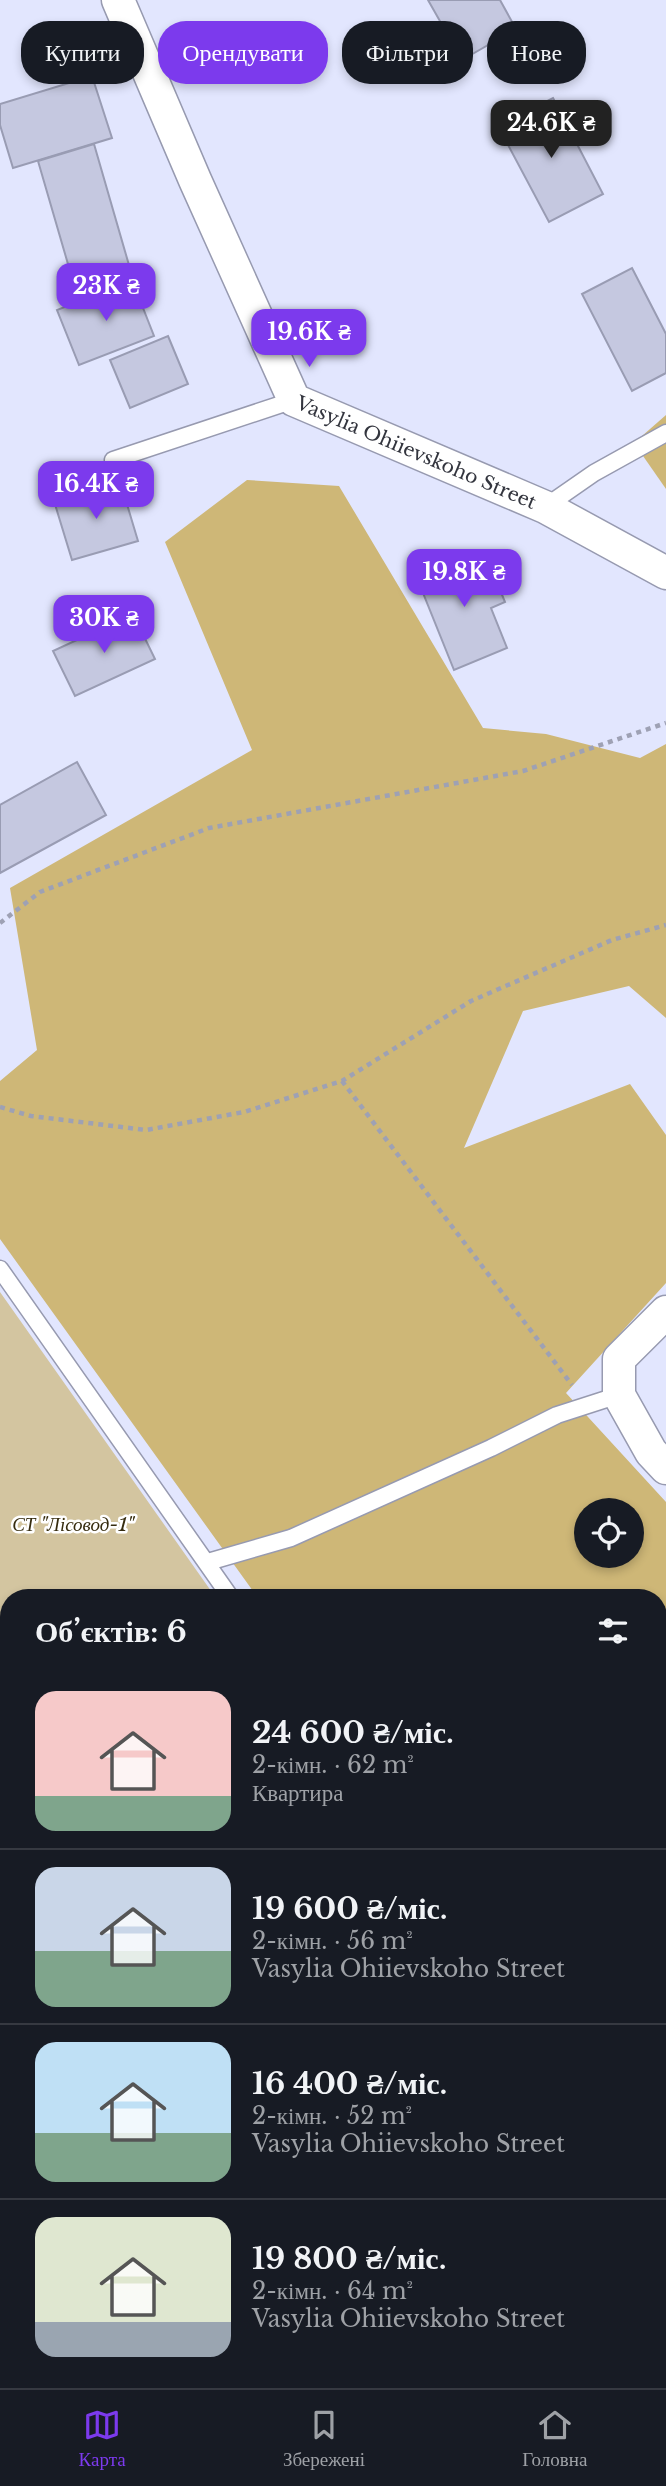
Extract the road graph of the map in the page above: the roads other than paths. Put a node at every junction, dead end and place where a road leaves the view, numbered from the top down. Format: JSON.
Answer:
{"nodes":[{"id":1,"x":118,"y":0,"type":"edge"},
{"id":2,"x":294,"y":400,"type":"junction"},
{"id":3,"x":666,"y":433,"type":"edge"},
{"id":4,"x":113,"y":460,"type":"dead end"},
{"id":5,"x":545,"y":507,"type":"junction"},
{"id":6,"x":666,"y":573,"type":"edge"},
{"id":7,"x":0,"y":1269,"type":"edge"},
{"id":8,"x":666,"y":1312,"type":"edge"},
{"id":9,"x":620,"y":1395,"type":"junction"},
{"id":10,"x":666,"y":1468,"type":"edge"},
{"id":11,"x":208,"y":1562,"type":"junction"},
{"id":12,"x":225,"y":1589,"type":"edge"}],
"edges":[{"from":1,"to":2,"type":"street","name":"Vasylia Ohiievskoho Street"},
{"from":2,"to":4,"type":"lane"},
{"from":2,"to":5,"type":"street","name":"Vasylia Ohiievskoho Street"},
{"from":3,"to":5,"type":"lane"},
{"from":5,"to":6,"type":"street","name":"Vasylia Ohiievskoho Street"},
{"from":7,"to":11,"type":"lane"},
{"from":8,"to":9,"type":"street"},
{"from":9,"to":10,"type":"street"},
{"from":9,"to":11,"type":"lane"},
{"from":11,"to":12,"type":"lane"}]}
